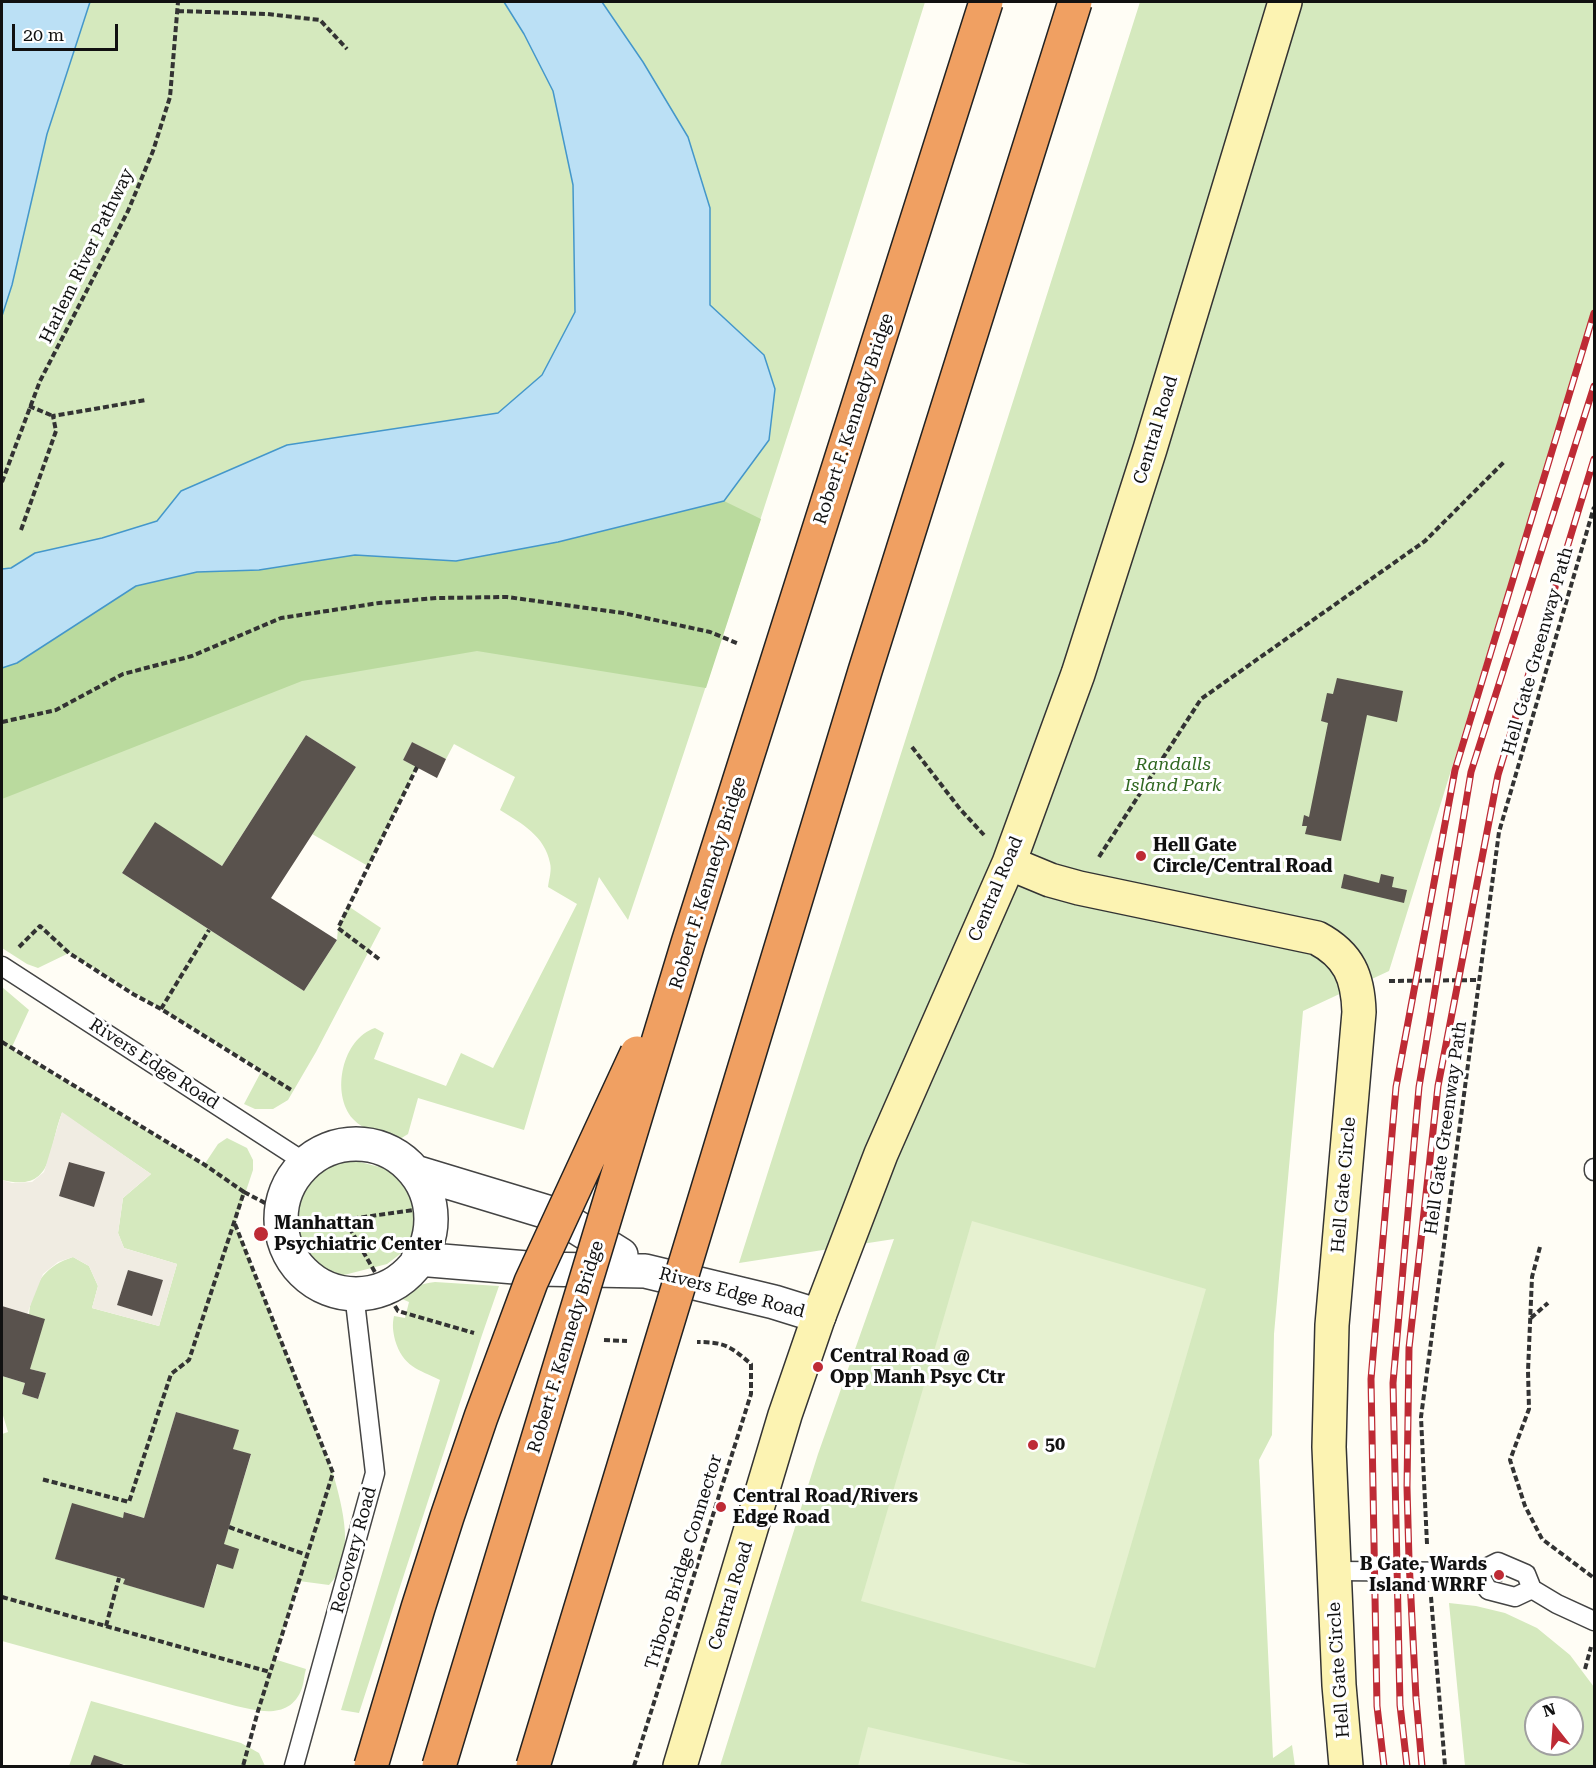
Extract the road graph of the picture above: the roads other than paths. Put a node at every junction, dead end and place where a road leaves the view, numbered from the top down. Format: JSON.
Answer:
{"nodes":[{"id":1,"x":986,"y":2,"type":"edge"},
{"id":2,"x":1075,"y":2,"type":"edge"},
{"id":3,"x":1285,"y":2,"type":"edge"},
{"id":4,"x":1009,"y":863,"type":"junction"},
{"id":5,"x":688,"y":943,"type":"junction"},
{"id":6,"x":7,"y":959,"type":"edge"},
{"id":7,"x":306,"y":1163,"type":"junction"},
{"id":8,"x":415,"y":1172,"type":"junction"},
{"id":9,"x":418,"y":1259,"type":"junction"},
{"id":10,"x":645,"y":1271,"type":"junction"},
{"id":11,"x":354,"y":1293,"type":"junction"},
{"id":12,"x":819,"y":1316,"type":"junction"},
{"id":13,"x":1333,"y":1571,"type":"junction"},
{"id":14,"x":1478,"y":1572,"type":"junction"},
{"id":15,"x":1532,"y":1589,"type":"junction"},
{"id":16,"x":1594,"y":1621,"type":"edge"},
{"id":17,"x":294,"y":1767,"type":"edge"},
{"id":18,"x":371,"y":1767,"type":"edge"},
{"id":19,"x":439,"y":1767,"type":"edge"},
{"id":20,"x":533,"y":1767,"type":"edge"},
{"id":21,"x":680,"y":1767,"type":"edge"},
{"id":22,"x":1346,"y":1767,"type":"edge"}],
"edges":[{"from":1,"to":5,"type":"highway","name":"Robert F. Kennedy Bridge","bridge":true},
{"from":2,"to":20,"type":"highway","bridge":true},
{"from":3,"to":4,"type":"street","name":"Central Road"},
{"from":4,"to":12,"type":"street","name":"Central Road"},
{"from":4,"to":13,"type":"street","name":"Hell Gate Circle"},
{"from":5,"to":18,"type":"highway","bridge":true},
{"from":5,"to":19,"type":"highway","name":"Robert F. Kennedy Bridge","bridge":true},
{"from":6,"to":7,"type":"lane","name":"Rivers Edge Road"},
{"from":7,"to":8,"type":"street"},
{"from":7,"to":11,"type":"street"},
{"from":8,"to":9,"type":"street"},
{"from":8,"to":10,"type":"street","name":"Rivers Edge Road"},
{"from":9,"to":10,"type":"street","name":"Rivers Edge Road"},
{"from":9,"to":11,"type":"street"},
{"from":10,"to":12,"type":"street","name":"Rivers Edge Road"},
{"from":11,"to":17,"type":"lane","name":"Recovery Road"},
{"from":12,"to":21,"type":"street","name":"Central Road"},
{"from":13,"to":14,"type":"lane"},
{"from":13,"to":22,"type":"street","name":"Hell Gate Circle"},
{"from":14,"to":15,"type":"lane"},
{"from":14,"to":15,"type":"lane"},
{"from":15,"to":16,"type":"lane"}]}
